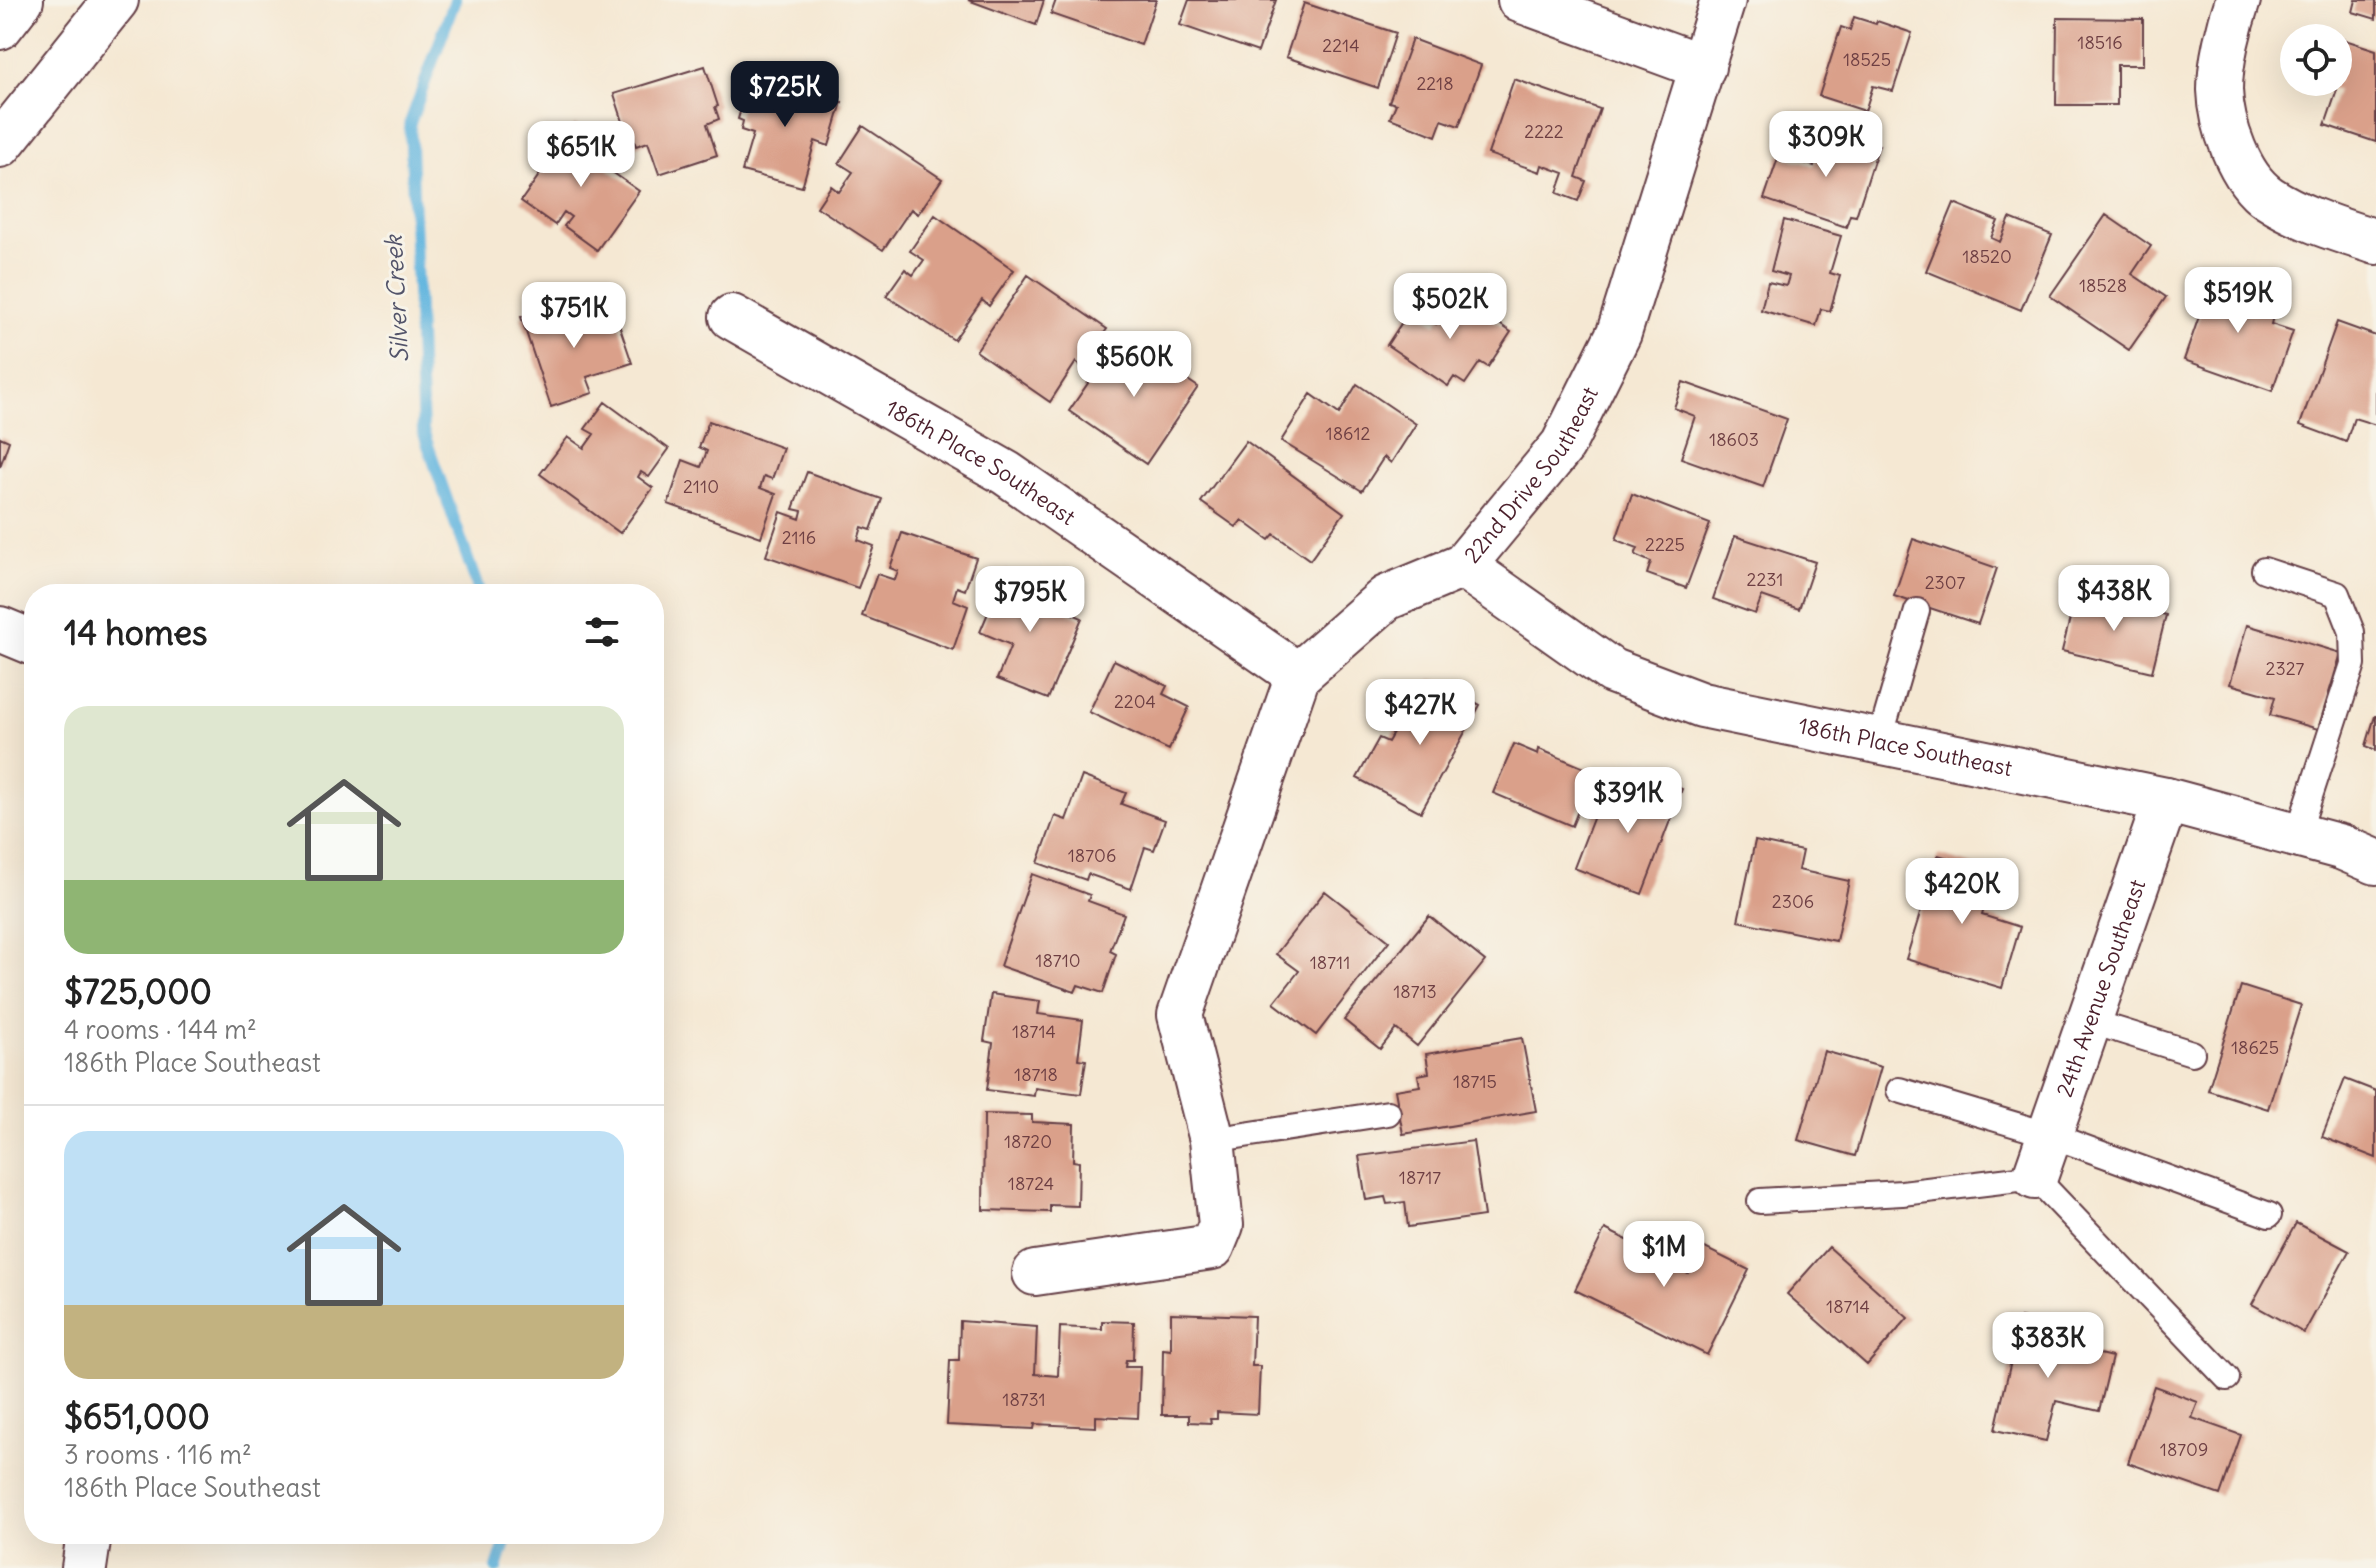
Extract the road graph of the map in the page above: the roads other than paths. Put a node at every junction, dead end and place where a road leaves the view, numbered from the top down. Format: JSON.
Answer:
{"nodes":[{"id":1,"x":21,"y":0,"type":"edge"},
{"id":2,"x":116,"y":0,"type":"edge"},
{"id":3,"x":1520,"y":0,"type":"edge"},
{"id":4,"x":1723,"y":0,"type":"edge"},
{"id":5,"x":2238,"y":0,"type":"edge"},
{"id":6,"x":0,"y":27,"type":"edge"},
{"id":7,"x":1703,"y":67,"type":"junction"},
{"id":8,"x":0,"y":145,"type":"edge"},
{"id":9,"x":2376,"y":242,"type":"edge"},
{"id":10,"x":732,"y":317,"type":"dead end"},
{"id":11,"x":1463,"y":566,"type":"junction"},
{"id":12,"x":2264,"y":570,"type":"dead end"},
{"id":13,"x":1917,"y":611,"type":"dead end"},
{"id":14,"x":0,"y":629,"type":"edge"},
{"id":15,"x":24,"y":639,"type":"edge"},
{"id":16,"x":1298,"y":675,"type":"junction"},
{"id":17,"x":1879,"y":742,"type":"junction"},
{"id":18,"x":2166,"y":800,"type":"junction"},
{"id":19,"x":2297,"y":836,"type":"junction"},
{"id":20,"x":2376,"y":862,"type":"edge"},
{"id":21,"x":2089,"y":1021,"type":"junction"},
{"id":22,"x":2192,"y":1053,"type":"dead end"},
{"id":23,"x":1899,"y":1090,"type":"dead end"},
{"id":24,"x":1388,"y":1113,"type":"dead end"},
{"id":25,"x":2050,"y":1135,"type":"junction"},
{"id":26,"x":1212,"y":1140,"type":"junction"},
{"id":27,"x":2035,"y":1177,"type":"junction"},
{"id":28,"x":1760,"y":1201,"type":"dead end"},
{"id":29,"x":2269,"y":1215,"type":"dead end"},
{"id":30,"x":1035,"y":1273,"type":"dead end"},
{"id":31,"x":2227,"y":1378,"type":"dead end"},
{"id":32,"x":88,"y":1544,"type":"edge"},
{"id":33,"x":84,"y":1568,"type":"edge"}],
"edges":[{"from":1,"to":6,"type":"street"},
{"from":2,"to":8,"type":"street"},
{"from":3,"to":7,"type":"street"},
{"from":4,"to":7,"type":"street","name":"22nd Drive Southeast"},
{"from":5,"to":9,"type":"street"},
{"from":7,"to":11,"type":"street","name":"22nd Drive Southeast"},
{"from":10,"to":16,"type":"street","name":"186th Place Southeast"},
{"from":11,"to":16,"type":"street","name":"22nd Drive Southeast"},
{"from":11,"to":17,"type":"street","name":"186th Place Southeast"},
{"from":12,"to":19,"type":"lane"},
{"from":13,"to":17,"type":"lane"},
{"from":14,"to":15,"type":"street"},
{"from":16,"to":26,"type":"street","name":"22nd Drive Southeast"},
{"from":17,"to":18,"type":"street","name":"186th Place Southeast"},
{"from":18,"to":19,"type":"street","name":"186th Place Southeast"},
{"from":18,"to":21,"type":"street","name":"24th Avenue Southeast"},
{"from":19,"to":20,"type":"street","name":"186th Place Southeast"},
{"from":21,"to":22,"type":"lane"},
{"from":21,"to":25,"type":"street","name":"24th Avenue Southeast"},
{"from":23,"to":25,"type":"lane"},
{"from":24,"to":26,"type":"lane"},
{"from":25,"to":27,"type":"street","name":"24th Avenue Southeast"},
{"from":25,"to":29,"type":"lane"},
{"from":26,"to":30,"type":"street","name":"22nd Drive Southeast"},
{"from":27,"to":28,"type":"lane"},
{"from":27,"to":31,"type":"lane"},
{"from":32,"to":33,"type":"street"}]}
